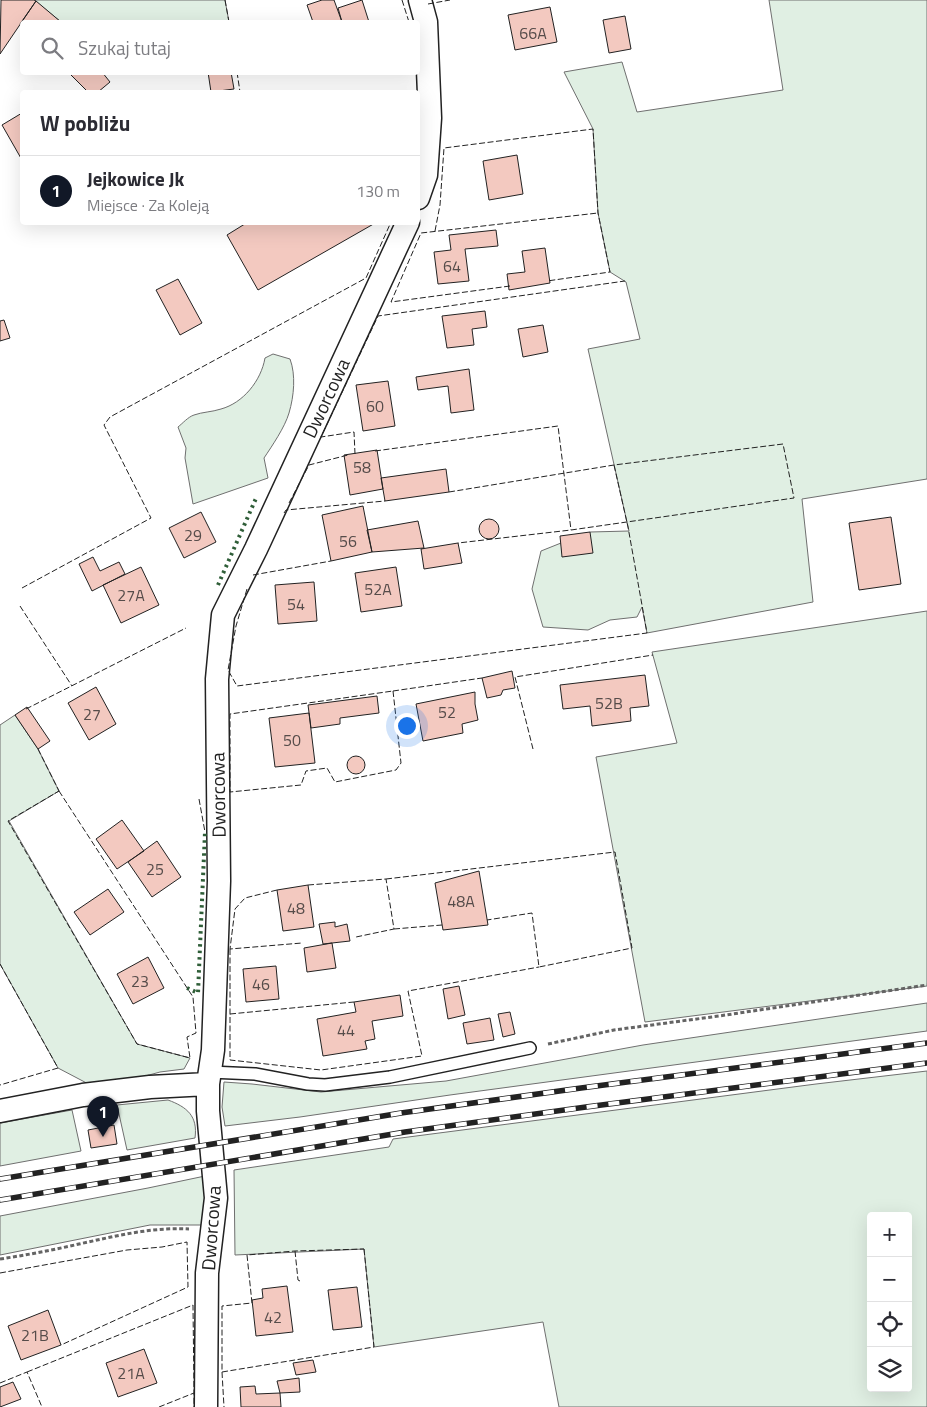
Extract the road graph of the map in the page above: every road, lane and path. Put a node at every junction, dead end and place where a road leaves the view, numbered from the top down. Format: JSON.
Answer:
{"nodes":[{"id":1,"x":420,"y":0,"type":"edge"},
{"id":2,"x":420,"y":192,"type":"edge"},
{"id":3,"x":407,"y":225,"type":"edge"},
{"id":4,"x":927,"y":985,"type":"edge"},
{"id":5,"x":530,"y":1048,"type":"joint"},
{"id":6,"x":209,"y":1078,"type":"junction"},
{"id":7,"x":0,"y":1111,"type":"edge"},
{"id":8,"x":213,"y":1233,"type":"junction"},
{"id":9,"x":0,"y":1259,"type":"edge"},
{"id":10,"x":206,"y":1407,"type":"edge"}],
"edges":[{"from":1,"to":2,"type":"street"},
{"from":3,"to":6,"type":"street","name":"Dworcowa"},
{"from":4,"to":5,"type":"path"},
{"from":5,"to":6,"type":"lane"},
{"from":6,"to":7,"type":"street"},
{"from":6,"to":8,"type":"street","name":"Dworcowa"},
{"from":8,"to":9,"type":"path"},
{"from":8,"to":10,"type":"street","name":"Dworcowa"}]}
